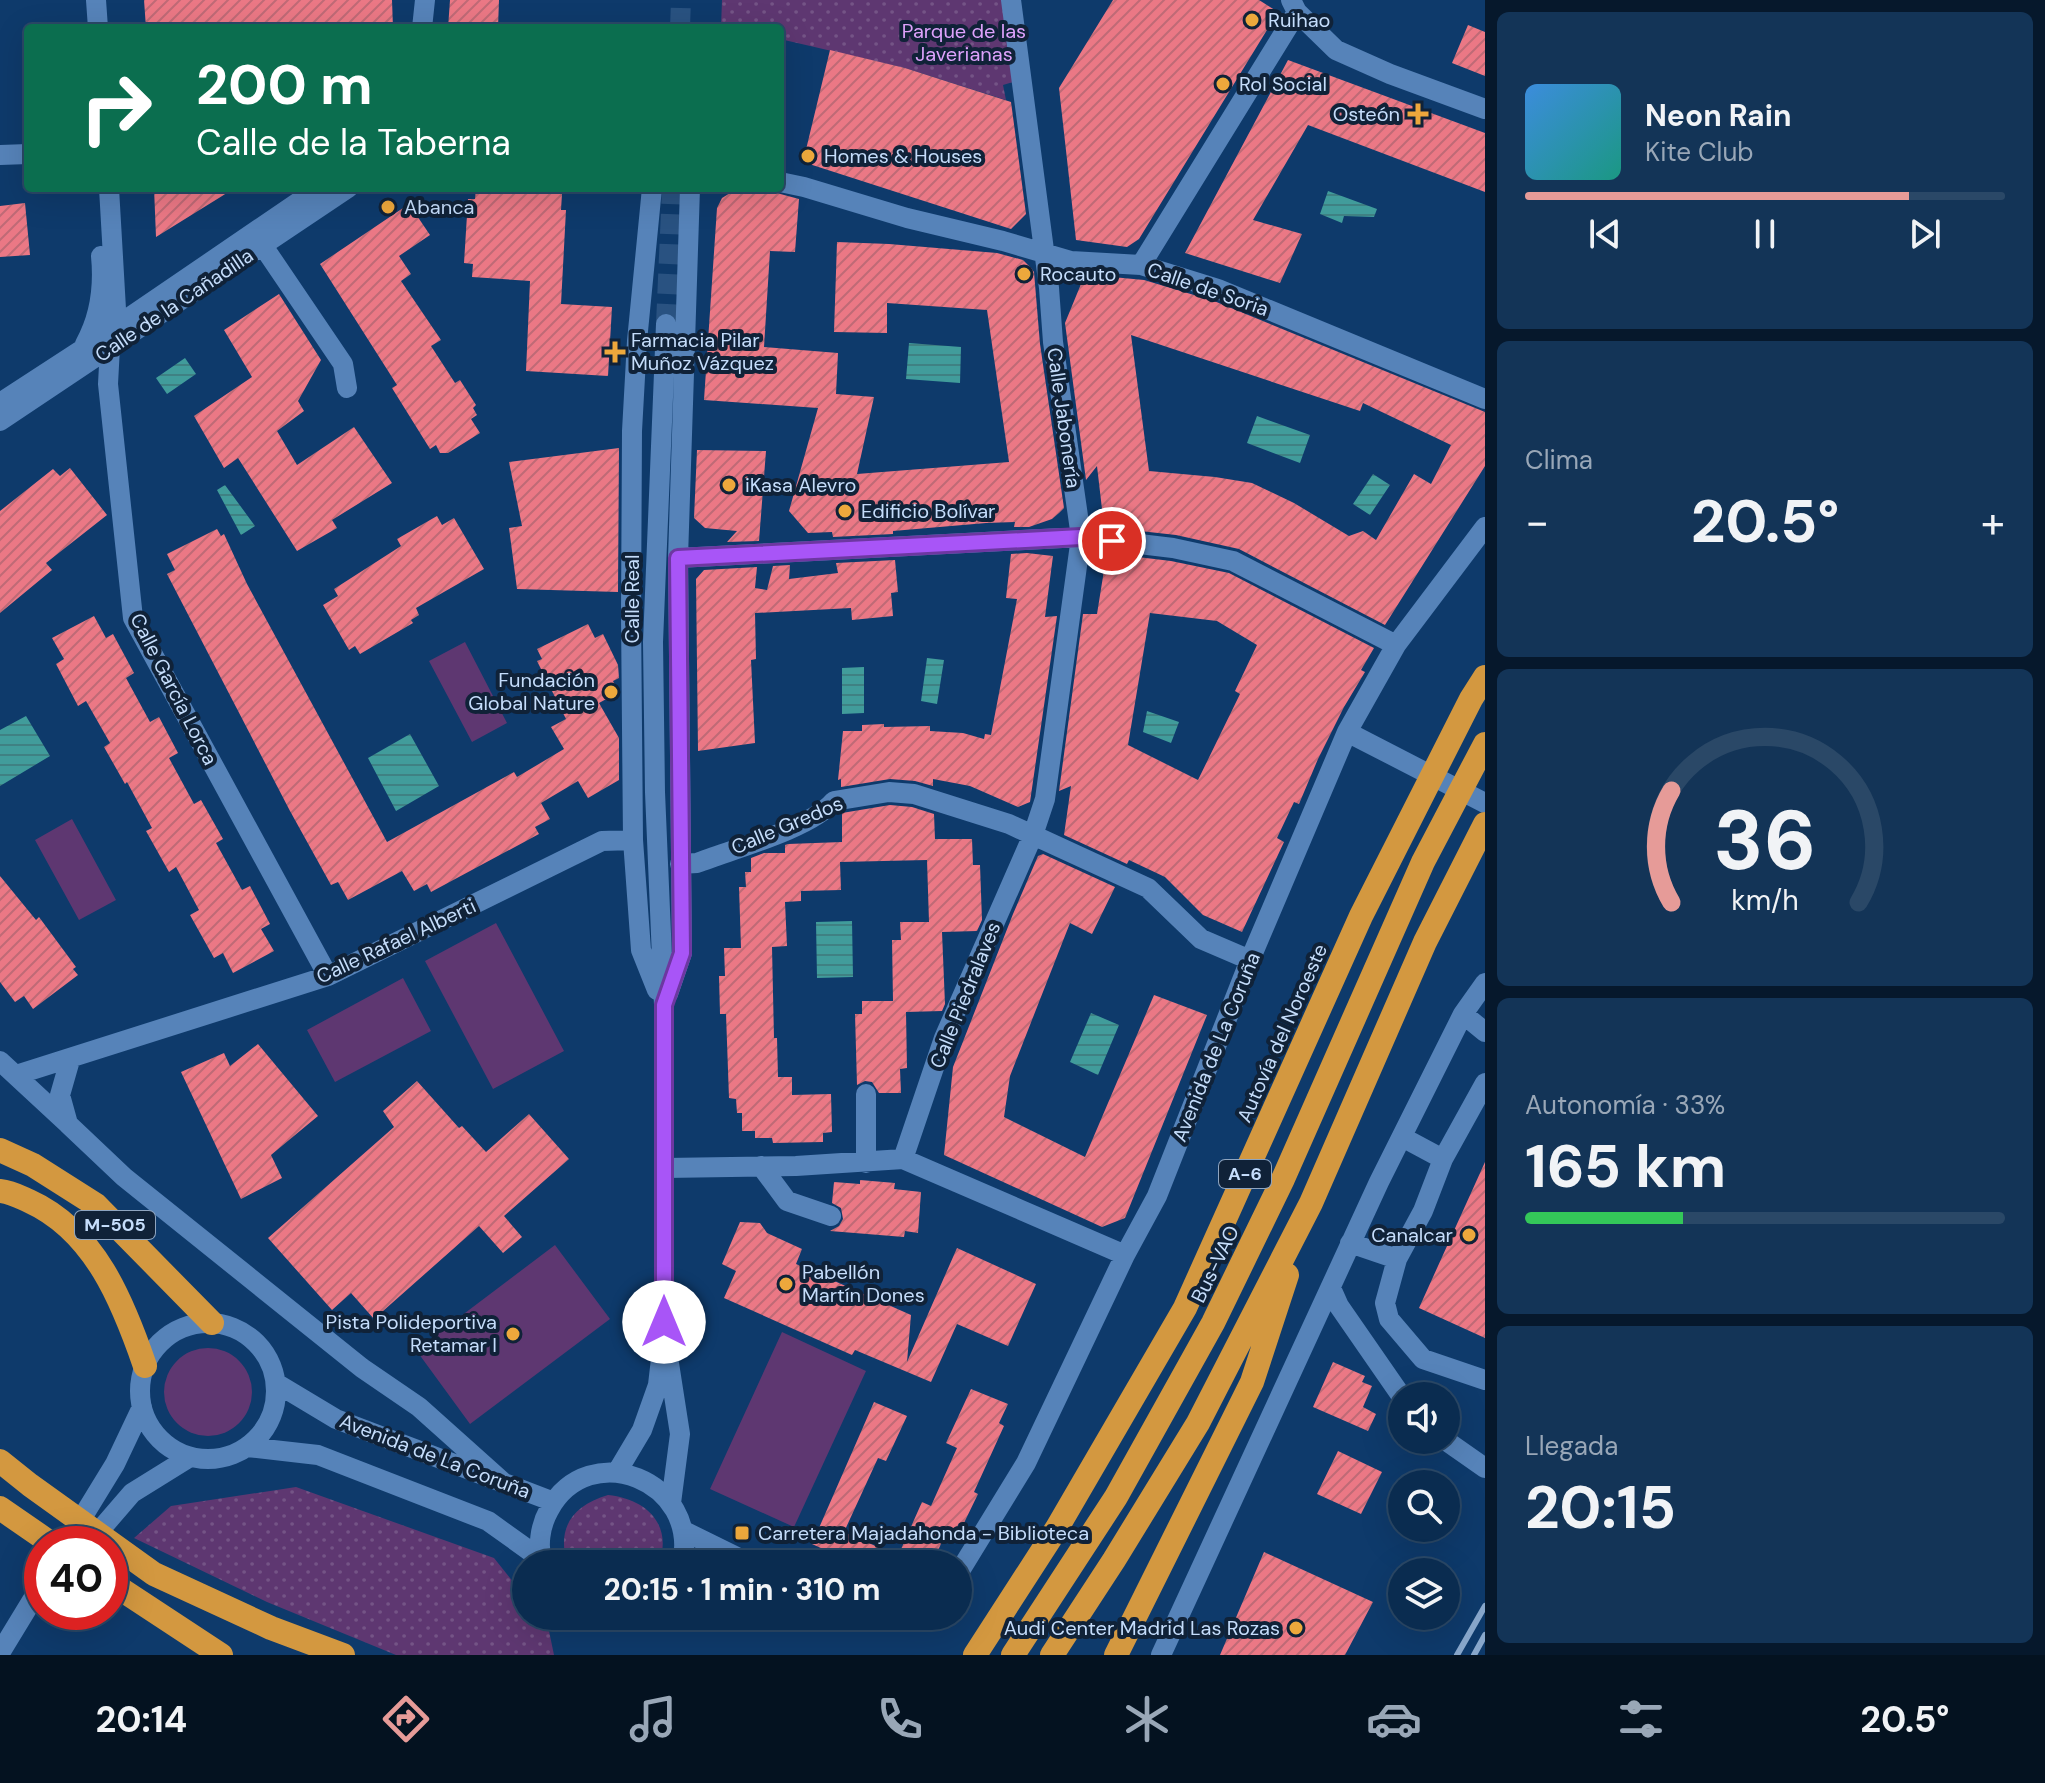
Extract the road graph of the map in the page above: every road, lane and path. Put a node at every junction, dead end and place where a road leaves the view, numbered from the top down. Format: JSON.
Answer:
{"nodes":[{"id":1,"x":96,"y":0,"type":"edge"},
{"id":2,"x":425,"y":0,"type":"edge"},
{"id":3,"x":1011,"y":0,"type":"edge"},
{"id":4,"x":1294,"y":6,"type":"edge"},
{"id":5,"x":98,"y":24,"type":"edge"},
{"id":6,"x":422,"y":24,"type":"edge"},
{"id":7,"x":1485,"y":109,"type":"edge"},
{"id":8,"x":24,"y":154,"type":"edge"},
{"id":9,"x":0,"y":155,"type":"edge"},
{"id":10,"x":784,"y":183,"type":"edge"},
{"id":11,"x":95,"y":192,"type":"edge"},
{"id":12,"x":109,"y":192,"type":"edge"},
{"id":13,"x":313,"y":192,"type":"edge"},
{"id":14,"x":342,"y":192,"type":"edge"},
{"id":15,"x":652,"y":192,"type":"edge"},
{"id":16,"x":688,"y":192,"type":"edge"},
{"id":17,"x":263,"y":246,"type":"junction"},
{"id":18,"x":1042,"y":252,"type":"junction"},
{"id":19,"x":1141,"y":265,"type":"junction"},
{"id":20,"x":666,"y":324,"type":"tunnel mouth"},
{"id":21,"x":111,"y":337,"type":"junction"},
{"id":22,"x":80,"y":351,"type":"junction"},
{"id":23,"x":347,"y":388,"type":"dead end"},
{"id":24,"x":1485,"y":399,"type":"edge"},
{"id":25,"x":0,"y":403,"type":"edge"},
{"id":26,"x":0,"y":421,"type":"edge"},
{"id":27,"x":1485,"y":527,"type":"edge"},
{"id":28,"x":1081,"y":537,"type":"junction"},
{"id":29,"x":678,"y":558,"type":"junction"},
{"id":30,"x":1396,"y":645,"type":"junction"},
{"id":31,"x":1485,"y":677,"type":"edge"},
{"id":32,"x":1347,"y":732,"type":"junction"},
{"id":33,"x":1485,"y":744,"type":"edge"},
{"id":34,"x":1485,"y":803,"type":"edge"},
{"id":35,"x":1485,"y":824,"type":"edge"},
{"id":36,"x":1033,"y":835,"type":"junction"},
{"id":37,"x":633,"y":840,"type":"junction"},
{"id":38,"x":680,"y":864,"type":"junction"},
{"id":39,"x":1250,"y":960,"type":"junction"},
{"id":40,"x":328,"y":976,"type":"junction"},
{"id":41,"x":1485,"y":983,"type":"edge"},
{"id":42,"x":664,"y":1005,"type":"junction"},
{"id":43,"x":1463,"y":1014,"type":"junction"},
{"id":44,"x":1485,"y":1032,"type":"edge"},
{"id":45,"x":70,"y":1060,"type":"junction"},
{"id":46,"x":0,"y":1061,"type":"edge"},
{"id":47,"x":16,"y":1075,"type":"junction"},
{"id":48,"x":1485,"y":1083,"type":"edge"},
{"id":49,"x":866,"y":1094,"type":"dead end"},
{"id":50,"x":68,"y":1124,"type":"junction"},
{"id":51,"x":1402,"y":1137,"type":"junction"},
{"id":52,"x":0,"y":1150,"type":"edge"},
{"id":53,"x":903,"y":1159,"type":"junction"},
{"id":54,"x":1443,"y":1159,"type":"junction"},
{"id":55,"x":866,"y":1163,"type":"junction"},
{"id":56,"x":761,"y":1166,"type":"junction"},
{"id":57,"x":665,"y":1168,"type":"junction"},
{"id":58,"x":0,"y":1191,"type":"edge"},
{"id":59,"x":1311,"y":1203,"type":"junction"},
{"id":60,"x":831,"y":1216,"type":"dead end"},
{"id":61,"x":1350,"y":1243,"type":"junction"},
{"id":62,"x":1125,"y":1255,"type":"junction"},
{"id":63,"x":1397,"y":1259,"type":"junction"},
{"id":64,"x":1331,"y":1288,"type":"junction"},
{"id":65,"x":212,"y":1323,"type":"junction"},
{"id":66,"x":664,"y":1333,"type":"junction"},
{"id":67,"x":145,"y":1366,"type":"junction"},
{"id":68,"x":1485,"y":1380,"type":"edge"},
{"id":69,"x":1392,"y":1382,"type":"edge"},
{"id":70,"x":276,"y":1383,"type":"junction"},
{"id":71,"x":142,"y":1407,"type":"junction"},
{"id":72,"x":247,"y":1447,"type":"junction"},
{"id":73,"x":1460,"y":1450,"type":"edge"},
{"id":74,"x":190,"y":1457,"type":"junction"},
{"id":75,"x":0,"y":1461,"type":"edge"},
{"id":76,"x":1485,"y":1468,"type":"edge"},
{"id":77,"x":617,"y":1472,"type":"junction"},
{"id":78,"x":0,"y":1479,"type":"edge"},
{"id":79,"x":504,"y":1483,"type":"junction"},
{"id":80,"x":554,"y":1502,"type":"junction"},
{"id":81,"x":671,"y":1503,"type":"junction"},
{"id":82,"x":0,"y":1508,"type":"edge"},
{"id":83,"x":26,"y":1526,"type":"edge"},
{"id":84,"x":68,"y":1526,"type":"edge"},
{"id":85,"x":77,"y":1526,"type":"edge"},
{"id":86,"x":104,"y":1526,"type":"edge"},
{"id":87,"x":684,"y":1531,"type":"junction"},
{"id":88,"x":527,"y":1550,"type":"edge"},
{"id":89,"x":541,"y":1550,"type":"edge"},
{"id":90,"x":683,"y":1550,"type":"edge"},
{"id":91,"x":723,"y":1550,"type":"edge"},
{"id":92,"x":972,"y":1551,"type":"edge"},
{"id":93,"x":128,"y":1560,"type":"edge"},
{"id":94,"x":154,"y":1574,"type":"junction"},
{"id":95,"x":128,"y":1594,"type":"edge"},
{"id":96,"x":24,"y":1614,"type":"edge"},
{"id":97,"x":24,"y":1618,"type":"edge"},
{"id":98,"x":16,"y":1628,"type":"junction"},
{"id":99,"x":0,"y":1653,"type":"edge"},
{"id":100,"x":221,"y":1655,"type":"edge"},
{"id":101,"x":343,"y":1655,"type":"edge"},
{"id":102,"x":975,"y":1655,"type":"edge"},
{"id":103,"x":1013,"y":1655,"type":"edge"},
{"id":104,"x":1052,"y":1655,"type":"edge"},
{"id":105,"x":1116,"y":1655,"type":"edge"},
{"id":106,"x":1161,"y":1655,"type":"edge"}],
"edges":[{"from":1,"to":5,"type":"street"},
{"from":2,"to":6,"type":"street"},
{"from":3,"to":18,"type":"street","name":"Calle Jabonería"},
{"from":4,"to":7,"type":"street"},
{"from":4,"to":19,"type":"street"},
{"from":8,"to":9,"type":"street"},
{"from":10,"to":18,"type":"street","name":"Calle de Soria"},
{"from":11,"to":22,"type":"street"},
{"from":12,"to":21,"type":"street","name":"Calle García Lorca"},
{"from":13,"to":21,"type":"street","name":"Calle de la Cañadilla"},
{"from":14,"to":17,"type":"street","name":"Calle de la Cañadilla"},
{"from":15,"to":37,"type":"street","name":"Calle Real"},
{"from":16,"to":29,"type":"street","name":"Calle Real"},
{"from":17,"to":21,"type":"street","name":"Calle de la Cañadilla"},
{"from":17,"to":23,"type":"street"},
{"from":18,"to":19,"type":"street","name":"Calle de Soria"},
{"from":18,"to":28,"type":"street","name":"Calle Jabonería"},
{"from":19,"to":24,"type":"street","name":"Calle de Soria"},
{"from":20,"to":42,"type":"street","name":"Calle Real"},
{"from":21,"to":22,"type":"street","name":"Calle de la Cañadilla"},
{"from":21,"to":26,"type":"street","name":"Calle de la Cañadilla"},
{"from":21,"to":40,"type":"street","name":"Calle García Lorca"},
{"from":22,"to":25,"type":"street","name":"Calle de la Cañadilla"},
{"from":27,"to":30,"type":"street","name":"Avenida de La Coruña"},
{"from":28,"to":29,"type":"street"},
{"from":28,"to":30,"type":"street"},
{"from":28,"to":36,"type":"street","name":"Calle Jabonería"},
{"from":29,"to":38,"type":"street","name":"Calle Real"},
{"from":30,"to":32,"type":"street","name":"Avenida de La Coruña"},
{"from":31,"to":102,"type":"highway","name":"Autovía del Noroeste","number":"A-6"},
{"from":32,"to":34,"type":"street"},
{"from":32,"to":39,"type":"street","name":"Avenida de La Coruña"},
{"from":33,"to":103,"type":"highway","name":"Bus-VAO"},
{"from":35,"to":59,"type":"highway"},
{"from":36,"to":38,"type":"street","name":"Calle Gredos"},
{"from":36,"to":39,"type":"street","name":"Calle Gredos"},
{"from":36,"to":53,"type":"street","name":"Calle Piedralaves"},
{"from":37,"to":40,"type":"street","name":"Calle Rafael Alberti"},
{"from":37,"to":42,"type":"street","name":"Calle Real"},
{"from":38,"to":42,"type":"street","name":"Calle Real"},
{"from":39,"to":62,"type":"street","name":"Avenida de La Coruña"},
{"from":40,"to":45,"type":"street","name":"Calle Rafael Alberti"},
{"from":41,"to":43,"type":"street"},
{"from":42,"to":57,"type":"street","name":"Calle Real"},
{"from":43,"to":44,"type":"street"},
{"from":43,"to":51,"type":"street"},
{"from":45,"to":47,"type":"street","name":"Calle Rafael Alberti"},
{"from":45,"to":50,"type":"street"},
{"from":46,"to":47,"type":"street"},
{"from":47,"to":50,"type":"street"},
{"from":48,"to":54,"type":"street"},
{"from":49,"to":55,"type":"street"},
{"from":50,"to":79,"type":"street"},
{"from":51,"to":54,"type":"street"},
{"from":51,"to":61,"type":"street"},
{"from":52,"to":65,"type":"highway","number":"M-505"},
{"from":53,"to":55,"type":"street"},
{"from":53,"to":62,"type":"street"},
{"from":54,"to":63,"type":"street"},
{"from":55,"to":56,"type":"street"},
{"from":56,"to":57,"type":"street"},
{"from":56,"to":60,"type":"street"},
{"from":57,"to":66,"type":"street","name":"Calle Real"},
{"from":58,"to":67,"type":"highway"},
{"from":59,"to":104,"type":"highway"},
{"from":59,"to":105,"type":"highway"},
{"from":61,"to":63,"type":"street"},
{"from":61,"to":64,"type":"street"},
{"from":62,"to":92,"type":"street","name":"Avenida de La Coruña"},
{"from":63,"to":68,"type":"street"},
{"from":64,"to":69,"type":"street"},
{"from":64,"to":106,"type":"street"},
{"from":65,"to":67,"type":"street"},
{"from":65,"to":70,"type":"street"},
{"from":66,"to":77,"type":"street","name":"Calle Real"},
{"from":66,"to":81,"type":"street","name":"Calle Real"},
{"from":67,"to":71,"type":"street"},
{"from":70,"to":72,"type":"street"},
{"from":70,"to":79,"type":"street","name":"Avenida de La Coruña"},
{"from":71,"to":74,"type":"street"},
{"from":71,"to":85,"type":"street"},
{"from":72,"to":74,"type":"street"},
{"from":72,"to":88,"type":"street","name":"Avenida de La Coruña"},
{"from":73,"to":76,"type":"street"},
{"from":74,"to":86,"type":"street"},
{"from":75,"to":94,"type":"highway"},
{"from":77,"to":80,"type":"street"},
{"from":77,"to":81,"type":"street"},
{"from":78,"to":84,"type":"highway"},
{"from":79,"to":80,"type":"street","name":"Avenida de La Coruña"},
{"from":80,"to":89,"type":"street"},
{"from":81,"to":87,"type":"street"},
{"from":82,"to":83,"type":"highway"},
{"from":87,"to":90,"type":"street"},
{"from":87,"to":91,"type":"street"},
{"from":93,"to":94,"type":"highway"},
{"from":94,"to":101,"type":"highway"},
{"from":95,"to":100,"type":"highway"},
{"from":96,"to":98,"type":"street"},
{"from":97,"to":98,"type":"street"},
{"from":98,"to":99,"type":"street"}]}
